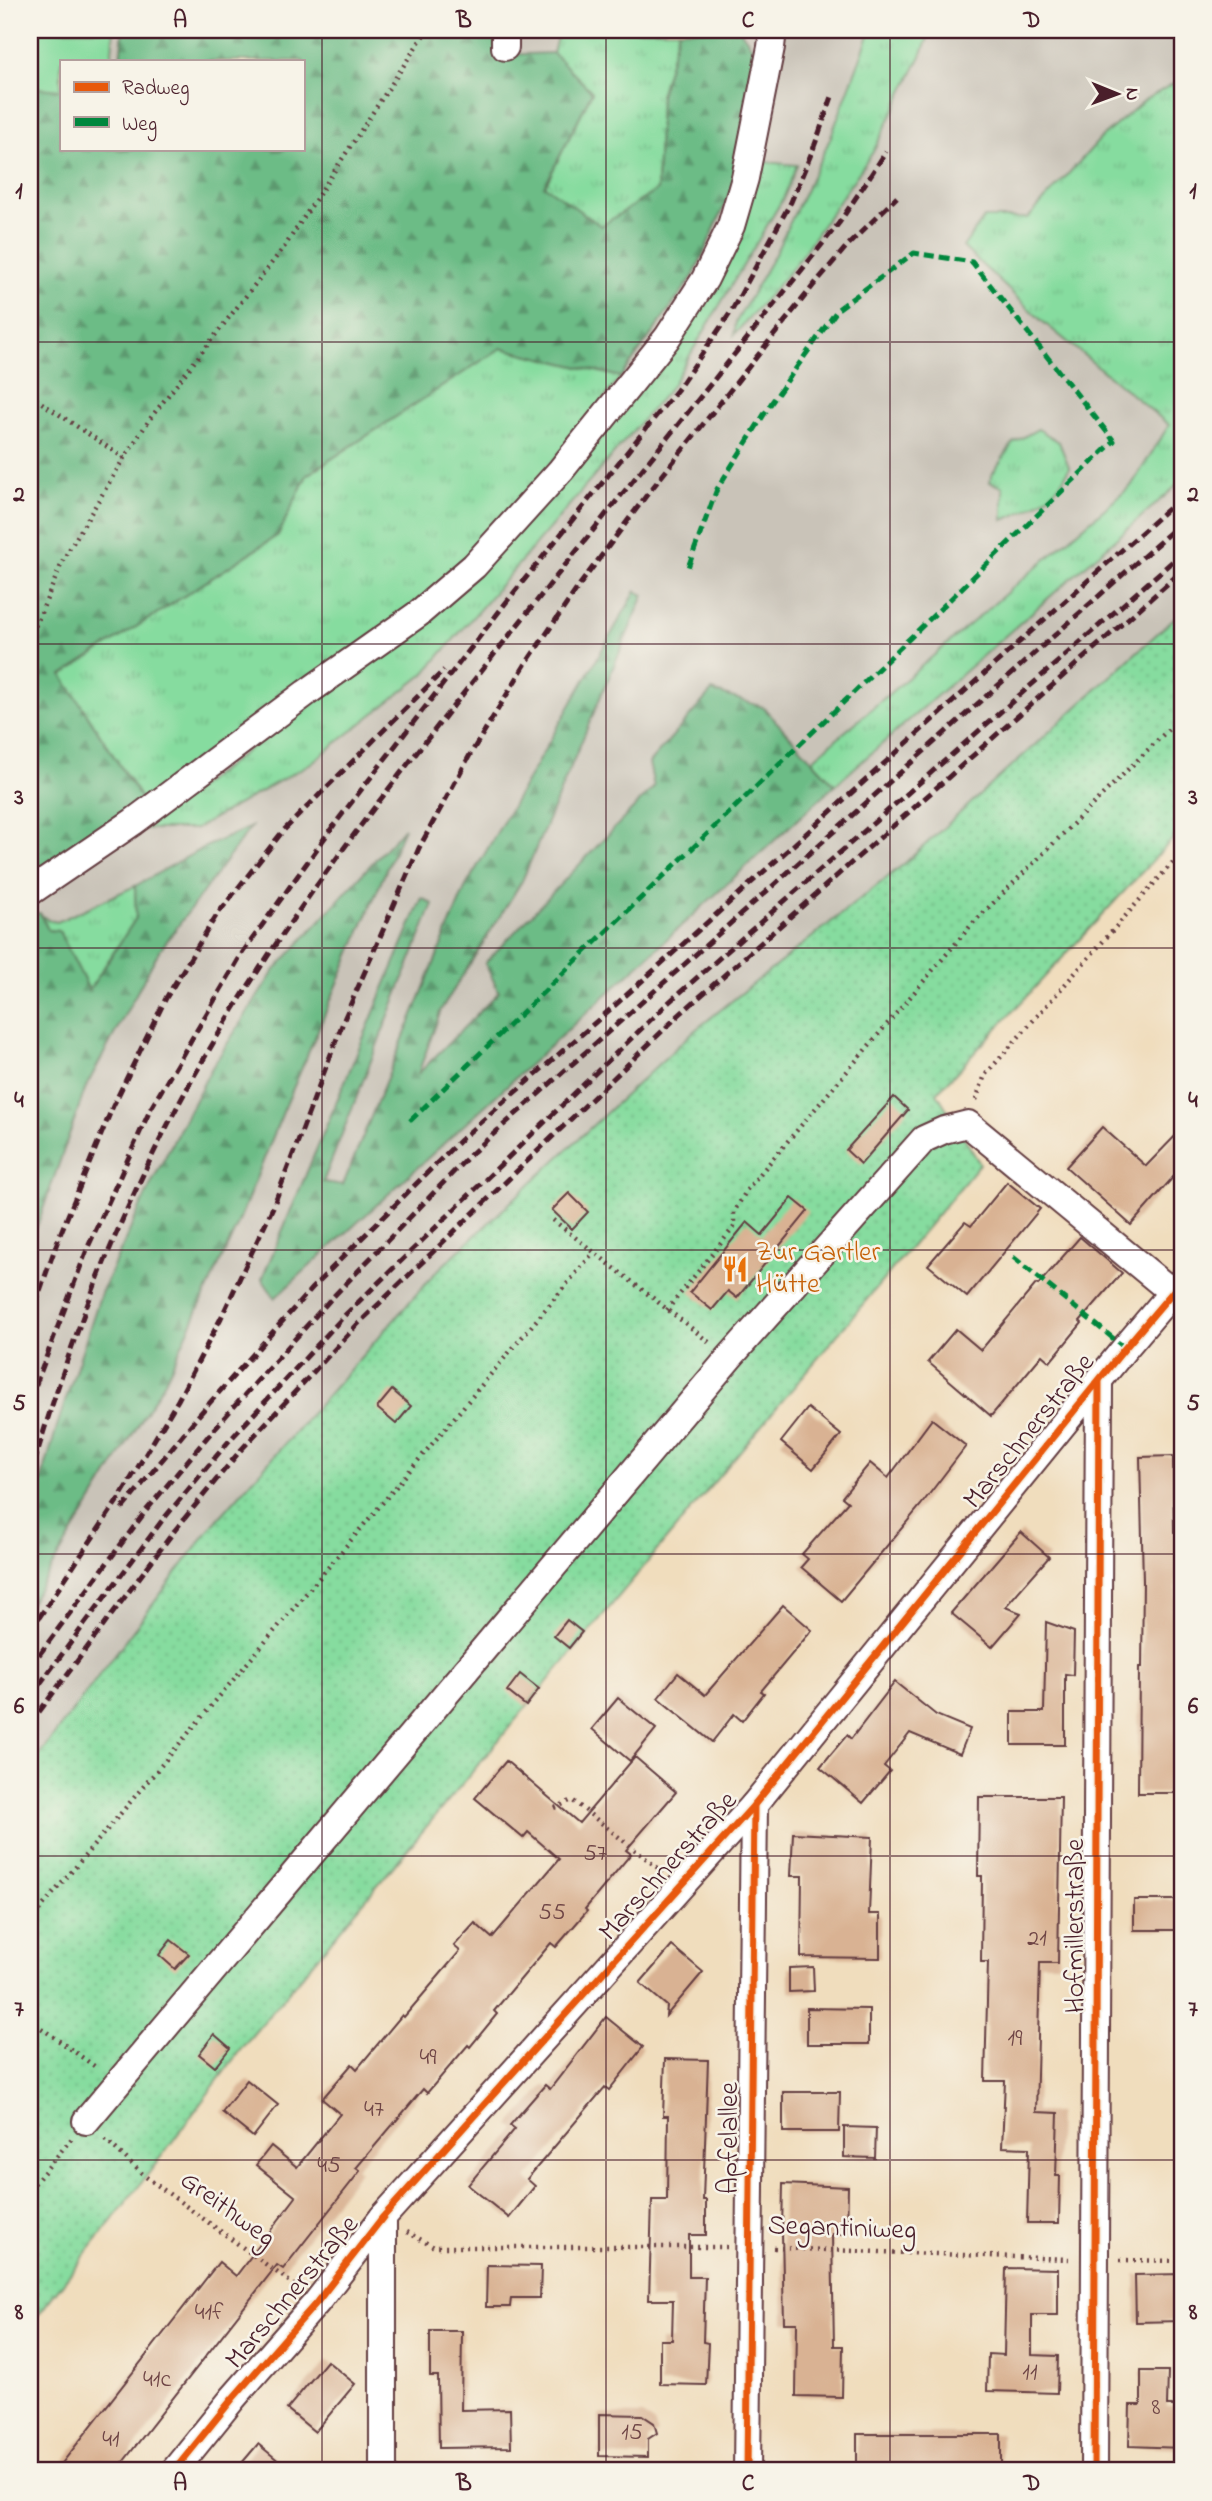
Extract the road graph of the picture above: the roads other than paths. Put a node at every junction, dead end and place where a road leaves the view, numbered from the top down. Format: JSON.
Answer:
{"nodes":[{"id":1,"x":773,"y":30,"type":"edge"},
{"id":2,"x":30,"y":892,"type":"edge"},
{"id":3,"x":1177,"y":1287,"type":"edge"},
{"id":4,"x":1099,"y":1381,"type":"junction"},
{"id":5,"x":754,"y":1805,"type":"junction"},
{"id":6,"x":86,"y":2121,"type":"road end"},
{"id":7,"x":383,"y":2217,"type":"junction"},
{"id":8,"x":174,"y":2471,"type":"edge"},
{"id":9,"x":383,"y":2471,"type":"edge"},
{"id":10,"x":747,"y":2471,"type":"edge"},
{"id":11,"x":1094,"y":2471,"type":"edge"}],
"edges":[{"from":1,"to":2,"type":"street"},
{"from":3,"to":4,"type":"street","name":"Marschnerstraße"},
{"from":3,"to":6,"type":"street"},
{"from":4,"to":5,"type":"street","name":"Marschnerstraße"},
{"from":4,"to":11,"type":"street","name":"Hofmillerstraße"},
{"from":5,"to":7,"type":"street","name":"Marschnerstraße"},
{"from":5,"to":10,"type":"street","name":"Apfelallee"},
{"from":7,"to":8,"type":"street","name":"Marschnerstraße"},
{"from":7,"to":9,"type":"street"}]}
